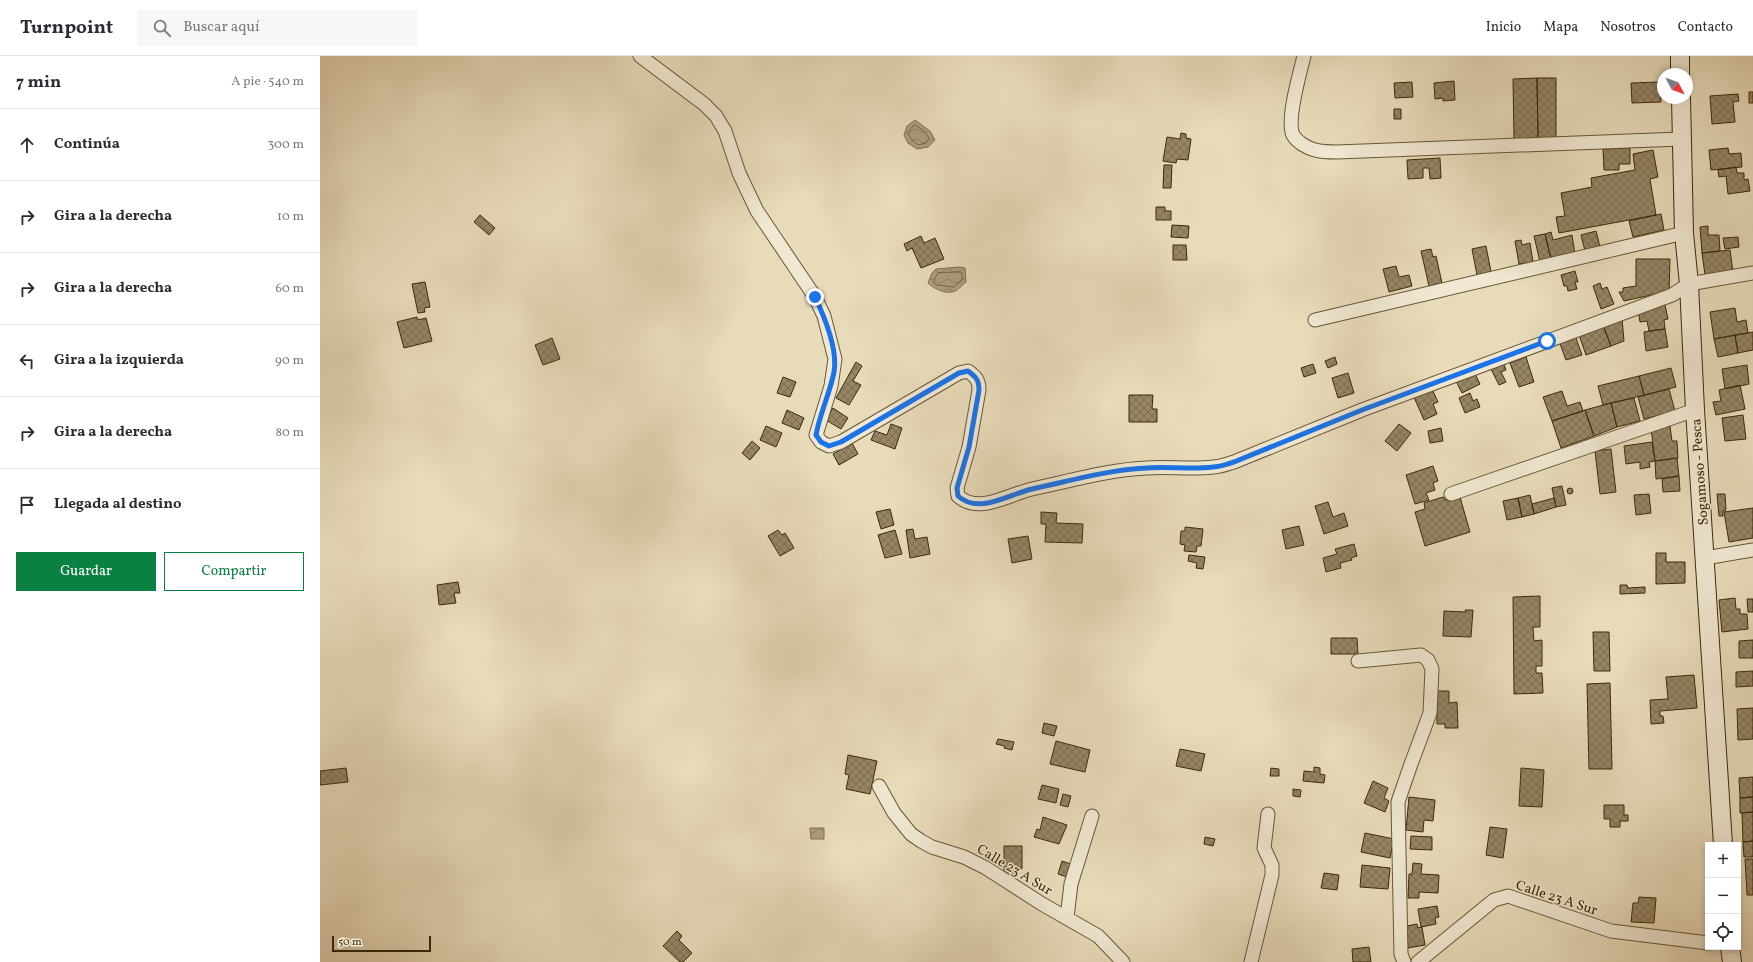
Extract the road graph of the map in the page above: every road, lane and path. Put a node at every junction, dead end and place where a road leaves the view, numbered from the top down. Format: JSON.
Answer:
{"nodes":[{"id":1,"x":640,"y":56,"type":"edge"},
{"id":2,"x":1304,"y":56,"type":"edge"},
{"id":3,"x":1680,"y":56,"type":"edge"},
{"id":4,"x":1680,"y":68,"type":"edge"},
{"id":5,"x":1681,"y":104,"type":"edge"},
{"id":6,"x":1681,"y":139,"type":"junction"},
{"id":7,"x":1684,"y":233,"type":"junction"},
{"id":8,"x":1753,"y":273,"type":"edge"},
{"id":9,"x":1689,"y":284,"type":"junction"},
{"id":10,"x":1315,"y":320,"type":"dead end"},
{"id":11,"x":1695,"y":410,"type":"junction"},
{"id":12,"x":1451,"y":494,"type":"dead end"},
{"id":13,"x":1753,"y":550,"type":"edge"},
{"id":14,"x":1704,"y":558,"type":"junction"},
{"id":15,"x":1358,"y":661,"type":"dead end"},
{"id":16,"x":878,"y":786,"type":"dead end"},
{"id":17,"x":1268,"y":814,"type":"dead end"},
{"id":18,"x":1092,"y":816,"type":"dead end"},
{"id":19,"x":1723,"y":842,"type":"edge"},
{"id":20,"x":1067,"y":917,"type":"junction"},
{"id":21,"x":1705,"y":943,"type":"edge"},
{"id":22,"x":1730,"y":950,"type":"edge"},
{"id":23,"x":1123,"y":962,"type":"edge"},
{"id":24,"x":1251,"y":962,"type":"edge"},
{"id":25,"x":1404,"y":962,"type":"edge"},
{"id":26,"x":1418,"y":962,"type":"edge"},
{"id":27,"x":1732,"y":962,"type":"edge"}],
"edges":[{"from":1,"to":9,"type":"street"},
{"from":2,"to":6,"type":"street"},
{"from":3,"to":4,"type":"main road"},
{"from":5,"to":6,"type":"main road","name":"Sogamoso - Pesca"},
{"from":6,"to":7,"type":"main road","name":"Sogamoso - Pesca"},
{"from":7,"to":9,"type":"main road","name":"Sogamoso - Pesca"},
{"from":7,"to":10,"type":"street"},
{"from":8,"to":9,"type":"street"},
{"from":9,"to":11,"type":"main road","name":"Sogamoso - Pesca"},
{"from":11,"to":12,"type":"street"},
{"from":11,"to":14,"type":"main road","name":"Sogamoso - Pesca"},
{"from":13,"to":14,"type":"street"},
{"from":14,"to":19,"type":"main road","name":"Sogamoso - Pesca"},
{"from":15,"to":25,"type":"street"},
{"from":16,"to":20,"type":"street","name":"Calle 23 A Sur"},
{"from":17,"to":24,"type":"street"},
{"from":18,"to":20,"type":"street"},
{"from":20,"to":23,"type":"street","name":"Calle 23 A Sur"},
{"from":21,"to":26,"type":"street","name":"Calle 23 A Sur"},
{"from":22,"to":27,"type":"main road"}]}
